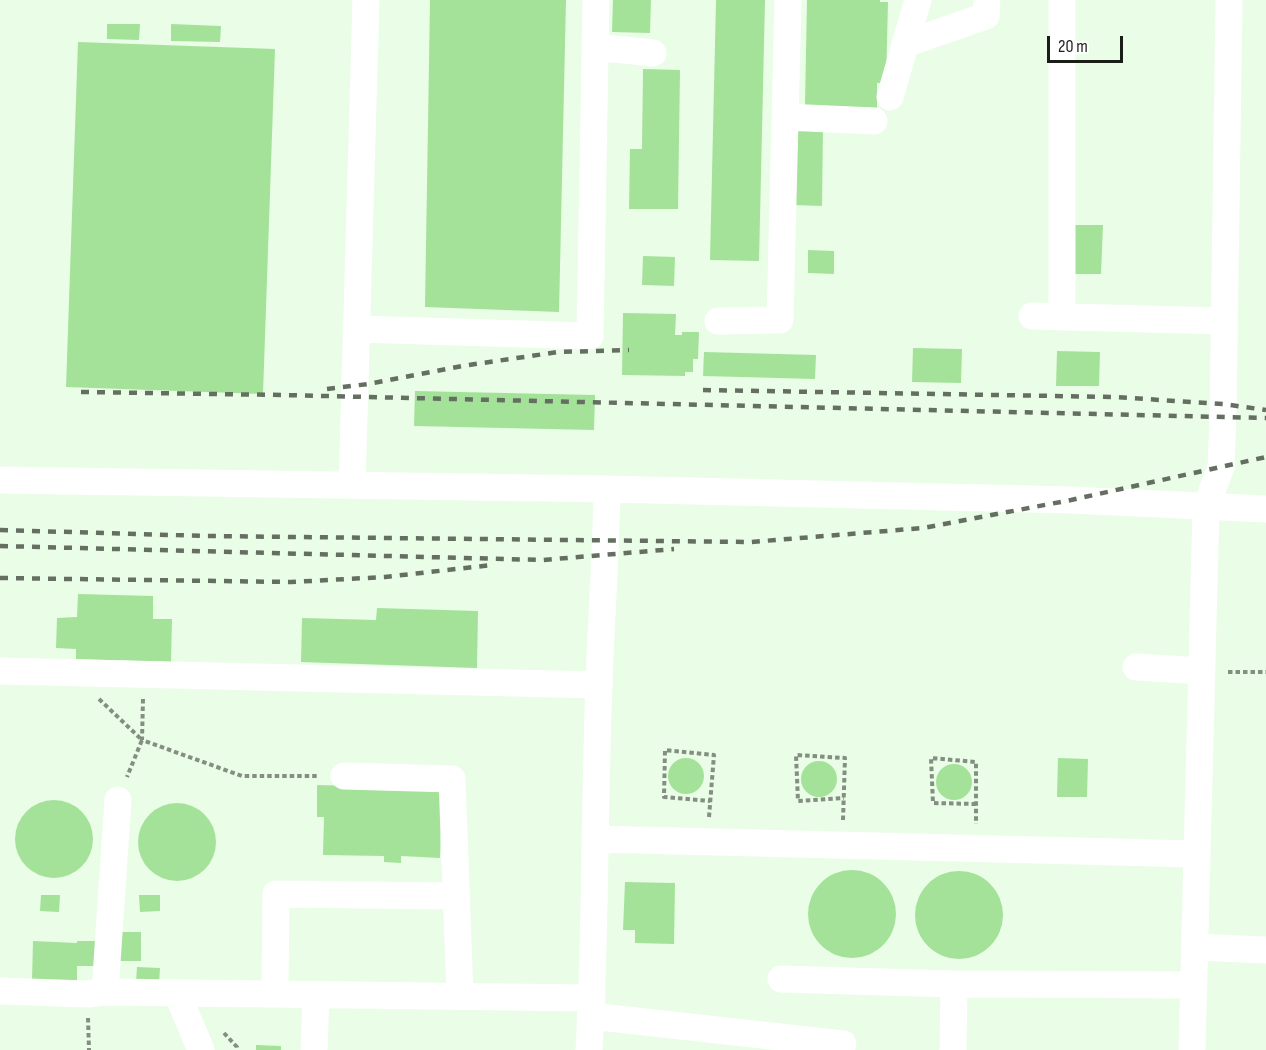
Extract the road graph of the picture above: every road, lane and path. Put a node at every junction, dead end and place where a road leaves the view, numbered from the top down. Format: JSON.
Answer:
{"nodes":[{"id":1,"x":366,"y":0,"type":"edge"},
{"id":2,"x":596,"y":0,"type":"edge"},
{"id":3,"x":788,"y":0,"type":"edge"},
{"id":4,"x":918,"y":0,"type":"edge"},
{"id":5,"x":987,"y":0,"type":"edge"},
{"id":6,"x":1062,"y":0,"type":"edge"},
{"id":7,"x":1229,"y":0,"type":"edge"},
{"id":8,"x":905,"y":45,"type":"junction"},
{"id":9,"x":595,"y":47,"type":"junction"},
{"id":10,"x":653,"y":53,"type":"dead end"},
{"id":11,"x":890,"y":97,"type":"dead end"},
{"id":12,"x":785,"y":117,"type":"junction"},
{"id":13,"x":874,"y":121,"type":"dead end"},
{"id":14,"x":1032,"y":316,"type":"dead end"},
{"id":15,"x":1062,"y":317,"type":"junction"},
{"id":16,"x":718,"y":321,"type":"dead end"},
{"id":17,"x":1224,"y":321,"type":"junction"},
{"id":18,"x":357,"y":328,"type":"junction"},
{"id":19,"x":0,"y":480,"type":"edge"},
{"id":20,"x":352,"y":485,"type":"junction"},
{"id":21,"x":607,"y":489,"type":"junction"},
{"id":22,"x":1206,"y":507,"type":"junction"},
{"id":23,"x":1266,"y":509,"type":"edge"},
{"id":24,"x":1136,"y":667,"type":"dead end"},
{"id":25,"x":1202,"y":671,"type":"junction"},
{"id":26,"x":0,"y":672,"type":"edge"},
{"id":27,"x":1266,"y":672,"type":"edge"},
{"id":28,"x":70,"y":673,"type":"junction"},
{"id":29,"x":143,"y":674,"type":"junction"},
{"id":30,"x":599,"y":685,"type":"junction"},
{"id":31,"x":142,"y":740,"type":"junction"},
{"id":32,"x":344,"y":776,"type":"joint"},
{"id":33,"x":844,"y":798,"type":"junction"},
{"id":34,"x":118,"y":800,"type":"joint"},
{"id":35,"x":710,"y":801,"type":"junction"},
{"id":36,"x":976,"y":804,"type":"junction"},
{"id":37,"x":596,"y":839,"type":"junction"},
{"id":38,"x":706,"y":842,"type":"junction"},
{"id":39,"x":843,"y":845,"type":"junction"},
{"id":40,"x":976,"y":849,"type":"junction"},
{"id":41,"x":1197,"y":854,"type":"junction"},
{"id":42,"x":456,"y":896,"type":"junction"},
{"id":43,"x":1195,"y":947,"type":"junction"},
{"id":44,"x":1266,"y":950,"type":"edge"},
{"id":45,"x":781,"y":979,"type":"dead end"},
{"id":46,"x":954,"y":984,"type":"junction"},
{"id":47,"x":1194,"y":985,"type":"junction"},
{"id":48,"x":0,"y":991,"type":"edge"},
{"id":49,"x":105,"y":992,"type":"junction"},
{"id":50,"x":177,"y":993,"type":"junction"},
{"id":51,"x":275,"y":994,"type":"junction"},
{"id":52,"x":316,"y":995,"type":"junction"},
{"id":53,"x":460,"y":996,"type":"junction"},
{"id":54,"x":592,"y":1007,"type":"junction"},
{"id":55,"x":843,"y":1044,"type":"dead end"},
{"id":56,"x":201,"y":1050,"type":"edge"},
{"id":57,"x":314,"y":1050,"type":"edge"},
{"id":58,"x":589,"y":1050,"type":"edge"},
{"id":59,"x":953,"y":1050,"type":"edge"},
{"id":60,"x":1192,"y":1050,"type":"edge"}],
"edges":[{"from":1,"to":18,"type":"lane"},
{"from":2,"to":9,"type":"lane"},
{"from":3,"to":12,"type":"lane"},
{"from":4,"to":8,"type":"lane"},
{"from":5,"to":8,"type":"lane"},
{"from":6,"to":15,"type":"lane"},
{"from":7,"to":17,"type":"lane"},
{"from":8,"to":11,"type":"lane"},
{"from":9,"to":10,"type":"lane"},
{"from":9,"to":18,"type":"lane"},
{"from":12,"to":13,"type":"lane"},
{"from":12,"to":16,"type":"lane"},
{"from":14,"to":15,"type":"lane"},
{"from":15,"to":17,"type":"lane"},
{"from":17,"to":22,"type":"lane"},
{"from":18,"to":20,"type":"lane"},
{"from":19,"to":20,"type":"lane"},
{"from":20,"to":21,"type":"lane"},
{"from":21,"to":22,"type":"lane"},
{"from":21,"to":30,"type":"lane"},
{"from":22,"to":23,"type":"lane"},
{"from":22,"to":25,"type":"lane"},
{"from":24,"to":25,"type":"lane"},
{"from":25,"to":27,"type":"path"},
{"from":25,"to":41,"type":"lane"},
{"from":26,"to":28,"type":"lane"},
{"from":28,"to":29,"type":"lane"},
{"from":28,"to":31,"type":"path"},
{"from":29,"to":30,"type":"lane"},
{"from":29,"to":31,"type":"path"},
{"from":30,"to":37,"type":"lane"},
{"from":31,"to":32,"type":"path"},
{"from":31,"to":34,"type":"path"},
{"from":32,"to":42,"type":"lane"},
{"from":33,"to":33,"type":"path"},
{"from":33,"to":39,"type":"path"},
{"from":34,"to":49,"type":"lane"},
{"from":35,"to":35,"type":"path"},
{"from":35,"to":38,"type":"path"},
{"from":36,"to":36,"type":"path"},
{"from":36,"to":40,"type":"path"},
{"from":37,"to":38,"type":"lane"},
{"from":37,"to":54,"type":"lane"},
{"from":38,"to":39,"type":"lane"},
{"from":39,"to":40,"type":"lane"},
{"from":40,"to":41,"type":"lane"},
{"from":41,"to":43,"type":"lane"},
{"from":42,"to":51,"type":"lane"},
{"from":42,"to":53,"type":"lane"},
{"from":43,"to":44,"type":"lane"},
{"from":43,"to":47,"type":"lane"},
{"from":45,"to":46,"type":"lane"},
{"from":46,"to":47,"type":"lane"},
{"from":46,"to":59,"type":"lane"},
{"from":47,"to":60,"type":"lane"},
{"from":48,"to":49,"type":"lane"},
{"from":49,"to":50,"type":"lane"},
{"from":50,"to":51,"type":"lane"},
{"from":50,"to":56,"type":"lane"},
{"from":51,"to":52,"type":"lane"},
{"from":52,"to":53,"type":"lane"},
{"from":52,"to":57,"type":"lane"},
{"from":53,"to":54,"type":"lane"},
{"from":54,"to":55,"type":"lane"},
{"from":54,"to":58,"type":"lane"}]}
